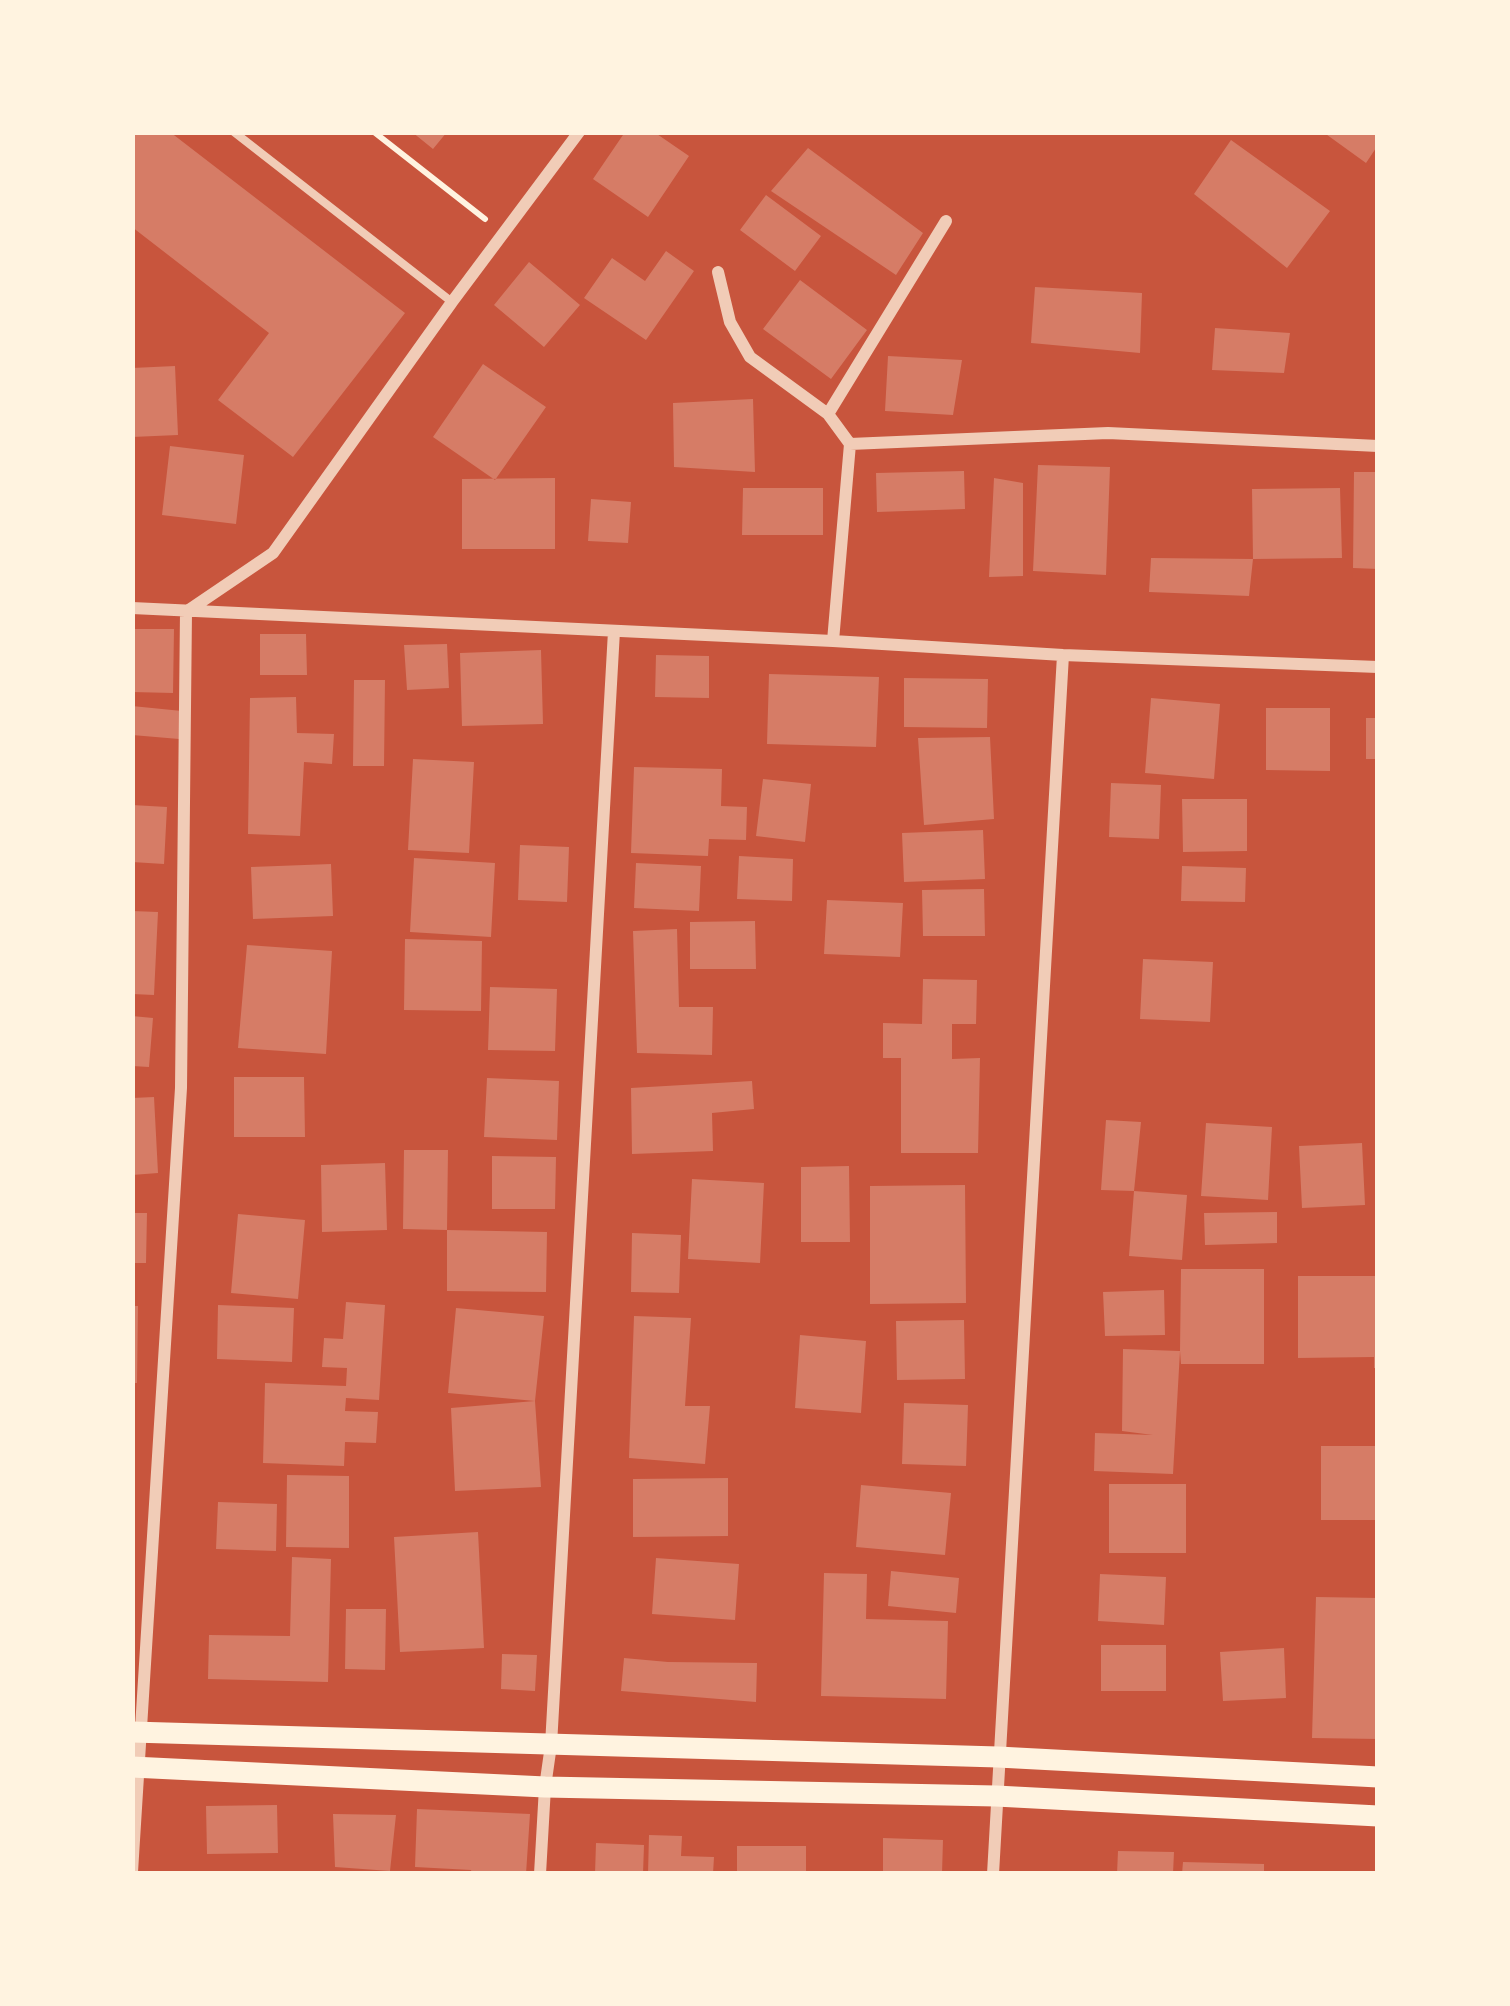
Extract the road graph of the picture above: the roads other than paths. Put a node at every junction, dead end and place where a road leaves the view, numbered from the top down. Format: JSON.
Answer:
{"nodes":[{"id":1,"x":234,"y":132,"type":"edge"},
{"id":2,"x":579,"y":132,"type":"edge"},
{"id":3,"x":946,"y":220,"type":"dead end"},
{"id":4,"x":718,"y":272,"type":"dead end"},
{"id":5,"x":452,"y":302,"type":"junction"},
{"id":6,"x":828,"y":415,"type":"junction"},
{"id":7,"x":850,"y":444,"type":"junction"},
{"id":8,"x":1378,"y":446,"type":"edge"},
{"id":9,"x":132,"y":608,"type":"edge"},
{"id":10,"x":186,"y":612,"type":"junction"},
{"id":11,"x":614,"y":631,"type":"junction"},
{"id":12,"x":833,"y":641,"type":"junction"},
{"id":13,"x":1063,"y":656,"type":"junction"},
{"id":14,"x":1378,"y":667,"type":"edge"},
{"id":15,"x":136,"y":1732,"type":"edge"},
{"id":16,"x":551,"y":1745,"type":"junction"},
{"id":17,"x":998,"y":1756,"type":"junction"},
{"id":18,"x":135,"y":1767,"type":"edge"},
{"id":19,"x":1378,"y":1778,"type":"edge"},
{"id":20,"x":545,"y":1786,"type":"junction"},
{"id":21,"x":996,"y":1796,"type":"junction"},
{"id":22,"x":1378,"y":1816,"type":"edge"},
{"id":23,"x":132,"y":1872,"type":"edge"},
{"id":24,"x":540,"y":1874,"type":"edge"},
{"id":25,"x":993,"y":1874,"type":"edge"}],
"edges":[{"from":1,"to":5,"type":"lane"},
{"from":2,"to":5,"type":"street"},
{"from":3,"to":6,"type":"street"},
{"from":4,"to":6,"type":"street"},
{"from":5,"to":10,"type":"street"},
{"from":6,"to":7,"type":"street"},
{"from":7,"to":8,"type":"street"},
{"from":7,"to":12,"type":"street"},
{"from":9,"to":10,"type":"street"},
{"from":10,"to":11,"type":"street"},
{"from":10,"to":15,"type":"street"},
{"from":11,"to":12,"type":"street"},
{"from":11,"to":16,"type":"street"},
{"from":12,"to":13,"type":"street"},
{"from":13,"to":14,"type":"street"},
{"from":13,"to":17,"type":"street"},
{"from":15,"to":16,"type":"main road"},
{"from":15,"to":18,"type":"street"},
{"from":16,"to":17,"type":"main road"},
{"from":16,"to":20,"type":"street"},
{"from":17,"to":19,"type":"main road"},
{"from":17,"to":21,"type":"street"},
{"from":18,"to":20,"type":"main road"},
{"from":18,"to":23,"type":"street"},
{"from":20,"to":21,"type":"main road"},
{"from":20,"to":24,"type":"street"},
{"from":21,"to":22,"type":"main road"},
{"from":21,"to":25,"type":"street"}]}
